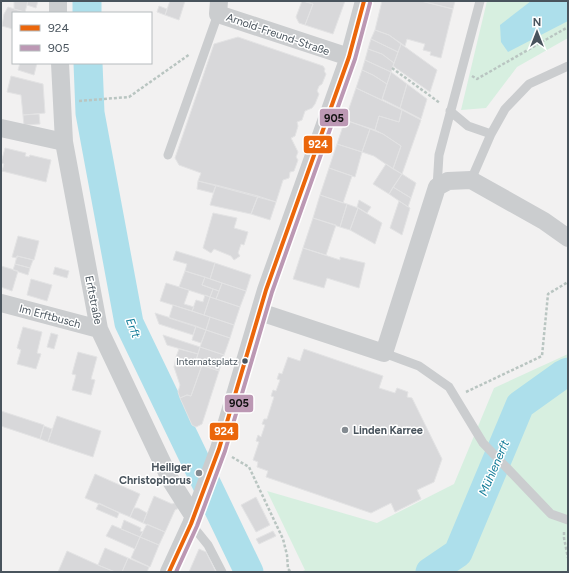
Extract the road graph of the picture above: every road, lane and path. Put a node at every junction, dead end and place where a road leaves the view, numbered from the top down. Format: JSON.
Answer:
{"nodes":[{"id":1,"x":58,"y":1,"type":"edge"},
{"id":2,"x":364,"y":1,"type":"edge"},
{"id":3,"x":480,"y":1,"type":"edge"},
{"id":4,"x":219,"y":7,"type":"edge"},
{"id":5,"x":58,"y":12,"type":"edge"},
{"id":6,"x":567,"y":27,"type":"edge"},
{"id":7,"x":568,"y":31,"type":"edge"},
{"id":8,"x":192,"y":53,"type":"dead end"},
{"id":9,"x":349,"y":58,"type":"junction"},
{"id":10,"x":60,"y":64,"type":"edge"},
{"id":11,"x":568,"y":66,"type":"edge"},
{"id":12,"x":392,"y":68,"type":"dead end"},
{"id":13,"x":461,"y":70,"type":"junction"},
{"id":14,"x":76,"y":102,"type":"dead end"},
{"id":15,"x":450,"y":111,"type":"junction"},
{"id":16,"x":1,"y":128,"type":"edge"},
{"id":17,"x":491,"y":134,"type":"junction"},
{"id":18,"x":64,"y":142,"type":"junction"},
{"id":19,"x":168,"y":155,"type":"dead end"},
{"id":20,"x":471,"y":180,"type":"junction"},
{"id":21,"x":437,"y":188,"type":"junction"},
{"id":22,"x":568,"y":238,"type":"edge"},
{"id":23,"x":568,"y":282,"type":"edge"},
{"id":24,"x":1,"y":304,"type":"edge"},
{"id":25,"x":260,"y":312,"type":"junction"},
{"id":26,"x":99,"y":329,"type":"junction"},
{"id":27,"x":384,"y":353,"type":"junction"},
{"id":28,"x":456,"y":397,"type":"junction"},
{"id":29,"x":218,"y":449,"type":"junction"},
{"id":30,"x":194,"y":516,"type":"junction"},
{"id":31,"x":567,"y":520,"type":"edge"},
{"id":32,"x":568,"y":558,"type":"edge"},
{"id":33,"x":169,"y":572,"type":"edge"},
{"id":34,"x":222,"y":572,"type":"edge"},
{"id":35,"x":291,"y":572,"type":"edge"}],
"edges":[{"from":1,"to":5,"type":"street"},
{"from":2,"to":9,"type":"street"},
{"from":3,"to":13,"type":"lane"},
{"from":4,"to":9,"type":"street","name":"Arnold-Freund-Straße"},
{"from":4,"to":19,"type":"lane"},
{"from":6,"to":7,"type":"path"},
{"from":6,"to":13,"type":"path"},
{"from":8,"to":14,"type":"path"},
{"from":9,"to":25,"type":"street"},
{"from":10,"to":18,"type":"street","name":"Erftstraße"},
{"from":11,"to":17,"type":"lane"},
{"from":12,"to":15,"type":"path"},
{"from":13,"to":15,"type":"lane"},
{"from":15,"to":17,"type":"lane"},
{"from":15,"to":21,"type":"lane"},
{"from":16,"to":18,"type":"street"},
{"from":17,"to":20,"type":"lane"},
{"from":18,"to":26,"type":"street","name":"Erftstraße"},
{"from":20,"to":21,"type":"street"},
{"from":20,"to":22,"type":"street"},
{"from":21,"to":27,"type":"street"},
{"from":23,"to":28,"type":"path"},
{"from":24,"to":26,"type":"street","name":"Im Erftbusch"},
{"from":25,"to":27,"type":"street"},
{"from":25,"to":29,"type":"street"},
{"from":26,"to":30,"type":"street","name":"Erftstraße"},
{"from":27,"to":28,"type":"lane"},
{"from":28,"to":31,"type":"lane"},
{"from":29,"to":30,"type":"street"},
{"from":29,"to":35,"type":"path"},
{"from":30,"to":33,"type":"street"},
{"from":30,"to":34,"type":"lane"},
{"from":31,"to":32,"type":"path"}]}
